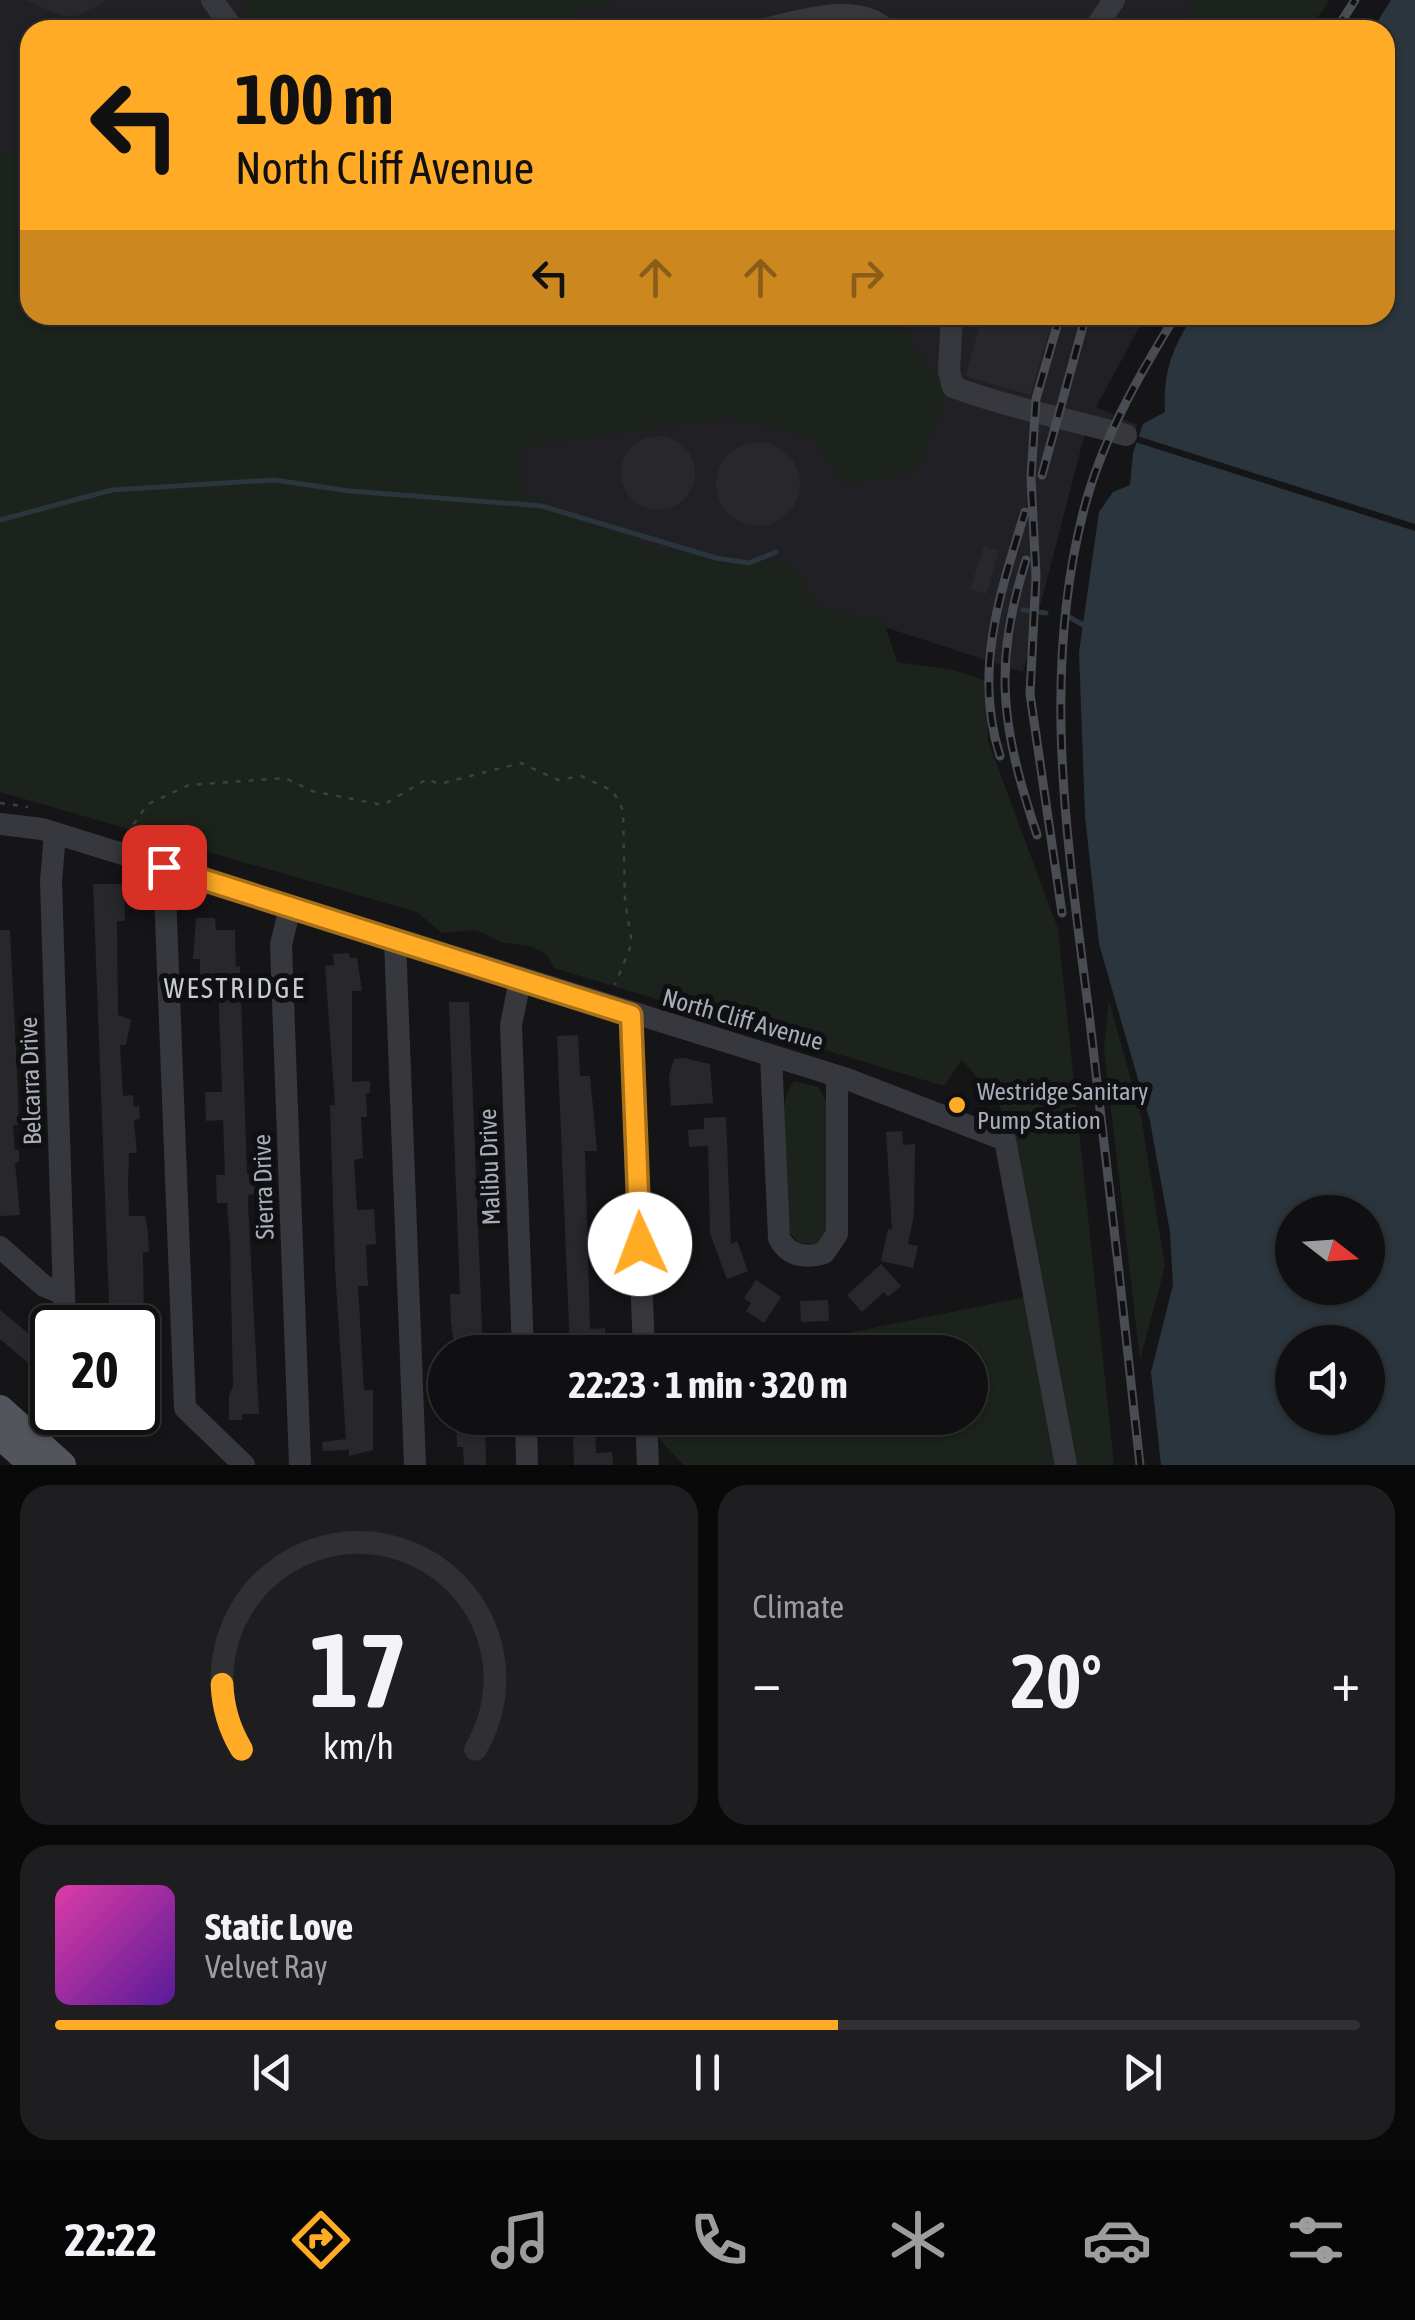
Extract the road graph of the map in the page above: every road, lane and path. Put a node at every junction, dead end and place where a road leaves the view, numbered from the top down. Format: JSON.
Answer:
{"nodes":[{"id":1,"x":813,"y":20,"type":"edge"},
{"id":2,"x":871,"y":20,"type":"edge"},
{"id":3,"x":951,"y":325,"type":"edge"},
{"id":4,"x":1126,"y":435,"type":"dead end"},
{"id":5,"x":0,"y":824,"type":"edge"},
{"id":6,"x":55,"y":833,"type":"junction"},
{"id":7,"x":125,"y":837,"type":"dead end"},
{"id":8,"x":164,"y":867,"type":"junction"},
{"id":9,"x":290,"y":907,"type":"junction"},
{"id":10,"x":395,"y":941,"type":"junction"},
{"id":11,"x":520,"y":980,"type":"junction"},
{"id":12,"x":614,"y":988,"type":"dead end"},
{"id":13,"x":631,"y":1015,"type":"junction"},
{"id":14,"x":771,"y":1056,"type":"junction"},
{"id":15,"x":837,"y":1076,"type":"junction"},
{"id":16,"x":0,"y":1247,"type":"edge"},
{"id":17,"x":64,"y":1294,"type":"junction"},
{"id":18,"x":64,"y":1305,"type":"edge"},
{"id":19,"x":522,"y":1335,"type":"edge"},
{"id":20,"x":643,"y":1335,"type":"edge"},
{"id":21,"x":0,"y":1409,"type":"edge"},
{"id":22,"x":0,"y":1435,"type":"edge"},
{"id":23,"x":527,"y":1435,"type":"edge"},
{"id":24,"x":647,"y":1435,"type":"edge"},
{"id":25,"x":59,"y":1454,"type":"edge"},
{"id":26,"x":34,"y":1465,"type":"edge"},
{"id":27,"x":244,"y":1465,"type":"edge"},
{"id":28,"x":300,"y":1465,"type":"edge"},
{"id":29,"x":415,"y":1465,"type":"edge"},
{"id":30,"x":528,"y":1465,"type":"edge"},
{"id":31,"x":648,"y":1465,"type":"edge"},
{"id":32,"x":1066,"y":1465,"type":"edge"}],
"edges":[{"from":1,"to":2,"type":"street"},
{"from":3,"to":4,"type":"street"},
{"from":5,"to":6,"type":"street","name":"North Cliff Avenue"},
{"from":6,"to":8,"type":"street","name":"North Cliff Avenue"},
{"from":6,"to":17,"type":"street","name":"Belcarra Drive"},
{"from":7,"to":12,"type":"path"},
{"from":8,"to":9,"type":"street","name":"North Cliff Avenue"},
{"from":8,"to":27,"type":"street"},
{"from":9,"to":10,"type":"street","name":"North Cliff Avenue"},
{"from":9,"to":28,"type":"street","name":"Sierra Drive"},
{"from":10,"to":11,"type":"street","name":"North Cliff Avenue"},
{"from":10,"to":29,"type":"street"},
{"from":11,"to":13,"type":"street","name":"North Cliff Avenue"},
{"from":11,"to":19,"type":"street","name":"Malibu Drive"},
{"from":13,"to":14,"type":"street","name":"North Cliff Avenue"},
{"from":13,"to":20,"type":"street"},
{"from":14,"to":15,"type":"street","name":"North Cliff Avenue"},
{"from":14,"to":15,"type":"street"},
{"from":15,"to":32,"type":"street","name":"North Cliff Avenue"},
{"from":16,"to":17,"type":"street"},
{"from":17,"to":18,"type":"street","name":"Belcarra Drive"},
{"from":21,"to":25,"type":"main road"},
{"from":22,"to":26,"type":"main road"},
{"from":23,"to":30,"type":"street"},
{"from":24,"to":31,"type":"street"}]}
